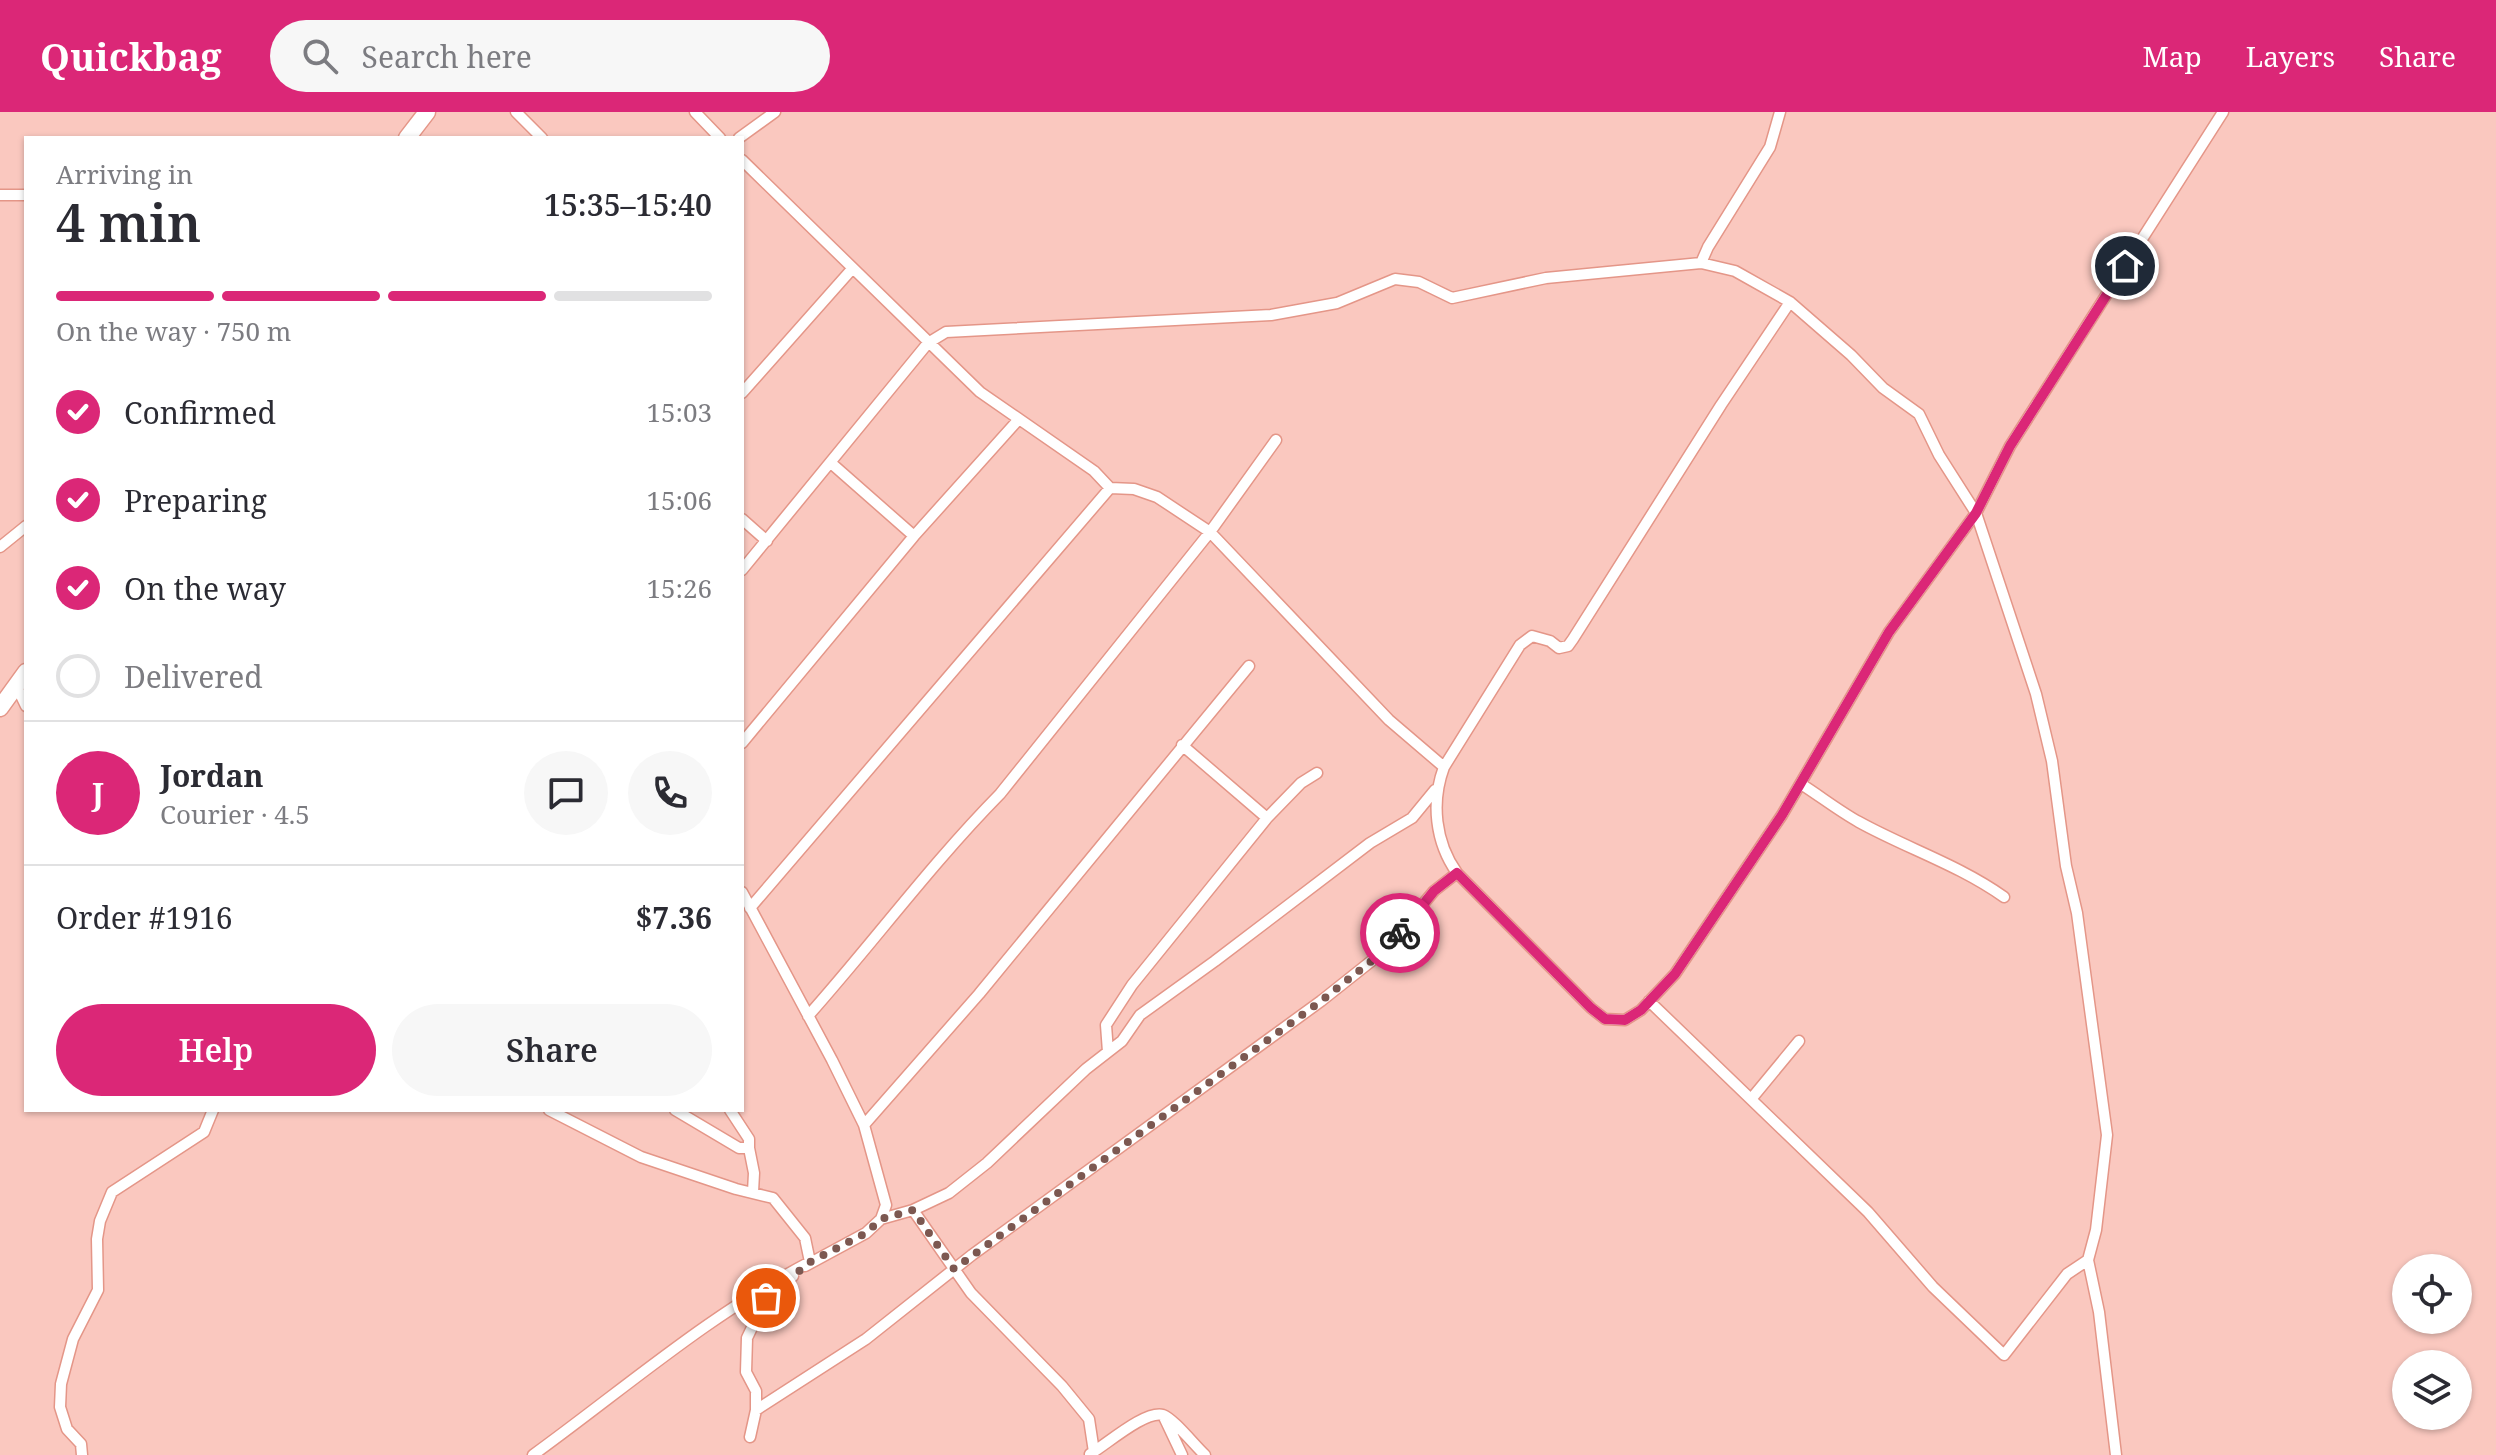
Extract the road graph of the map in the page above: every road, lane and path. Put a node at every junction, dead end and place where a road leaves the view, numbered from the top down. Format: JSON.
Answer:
{"nodes":[{"id":1,"x":427,"y":112,"type":"edge"},
{"id":2,"x":516,"y":112,"type":"edge"},
{"id":3,"x":695,"y":112,"type":"edge"},
{"id":4,"x":775,"y":112,"type":"edge"},
{"id":5,"x":1780,"y":112,"type":"edge"},
{"id":6,"x":2223,"y":112,"type":"edge"},
{"id":7,"x":409,"y":136,"type":"edge"},
{"id":8,"x":540,"y":136,"type":"edge"},
{"id":9,"x":718,"y":136,"type":"edge"},
{"id":10,"x":742,"y":136,"type":"edge"},
{"id":11,"x":744,"y":162,"type":"edge"},
{"id":12,"x":0,"y":195,"type":"edge"},
{"id":13,"x":24,"y":195,"type":"edge"},
{"id":14,"x":1701,"y":263,"type":"junction"},
{"id":15,"x":852,"y":269,"type":"junction"},
{"id":16,"x":1790,"y":302,"type":"junction"},
{"id":17,"x":928,"y":343,"type":"junction"},
{"id":18,"x":744,"y":391,"type":"edge"},
{"id":19,"x":1019,"y":419,"type":"junction"},
{"id":20,"x":1276,"y":440,"type":"dead end"},
{"id":21,"x":831,"y":463,"type":"junction"},
{"id":22,"x":1110,"y":488,"type":"junction"},
{"id":23,"x":1976,"y":513,"type":"junction"},
{"id":24,"x":744,"y":521,"type":"edge"},
{"id":25,"x":24,"y":528,"type":"edge"},
{"id":26,"x":1210,"y":532,"type":"junction"},
{"id":27,"x":914,"y":536,"type":"junction"},
{"id":28,"x":767,"y":541,"type":"junction"},
{"id":29,"x":0,"y":547,"type":"edge"},
{"id":30,"x":744,"y":568,"type":"edge"},
{"id":31,"x":1249,"y":666,"type":"dead end"},
{"id":32,"x":21,"y":678,"type":"edge"},
{"id":33,"x":0,"y":708,"type":"edge"},
{"id":34,"x":744,"y":741,"type":"edge"},
{"id":35,"x":1182,"y":745,"type":"junction"},
{"id":36,"x":1444,"y":767,"type":"junction"},
{"id":37,"x":1317,"y":773,"type":"dead end"},
{"id":38,"x":1801,"y":784,"type":"junction"},
{"id":39,"x":1436,"y":788,"type":"junction"},
{"id":40,"x":1267,"y":818,"type":"junction"},
{"id":41,"x":1457,"y":873,"type":"junction"},
{"id":42,"x":744,"y":896,"type":"edge"},
{"id":43,"x":2004,"y":897,"type":"dead end"},
{"id":44,"x":750,"y":908,"type":"junction"},
{"id":45,"x":1649,"y":1001,"type":"junction"},
{"id":46,"x":808,"y":1016,"type":"junction"},
{"id":47,"x":1799,"y":1041,"type":"dead end"},
{"id":48,"x":1108,"y":1052,"type":"junction"},
{"id":49,"x":1752,"y":1098,"type":"junction"},
{"id":50,"x":212,"y":1112,"type":"edge"},
{"id":51,"x":553,"y":1112,"type":"edge"},
{"id":52,"x":678,"y":1112,"type":"edge"},
{"id":53,"x":731,"y":1112,"type":"edge"},
{"id":54,"x":864,"y":1125,"type":"junction"},
{"id":55,"x":749,"y":1148,"type":"junction"},
{"id":56,"x":753,"y":1192,"type":"junction"},
{"id":57,"x":913,"y":1210,"type":"junction"},
{"id":58,"x":881,"y":1219,"type":"junction"},
{"id":59,"x":2088,"y":1260,"type":"junction"},
{"id":60,"x":810,"y":1262,"type":"junction"},
{"id":61,"x":954,"y":1269,"type":"junction"},
{"id":62,"x":756,"y":1410,"type":"junction"},
{"id":63,"x":1164,"y":1415,"type":"junction"},
{"id":64,"x":750,"y":1437,"type":"dead end"},
{"id":65,"x":1092,"y":1453,"type":"edge"},
{"id":66,"x":82,"y":1455,"type":"edge"},
{"id":67,"x":533,"y":1455,"type":"edge"},
{"id":68,"x":1182,"y":1455,"type":"edge"},
{"id":69,"x":1205,"y":1455,"type":"edge"},
{"id":70,"x":2116,"y":1455,"type":"edge"}],
"edges":[{"from":1,"to":7,"type":"highway"},
{"from":2,"to":8,"type":"street"},
{"from":3,"to":9,"type":"street"},
{"from":4,"to":10,"type":"street"},
{"from":5,"to":14,"type":"street"},
{"from":6,"to":23,"type":"street"},
{"from":11,"to":15,"type":"street"},
{"from":12,"to":13,"type":"street"},
{"from":14,"to":16,"type":"street"},
{"from":14,"to":17,"type":"street"},
{"from":15,"to":17,"type":"street"},
{"from":15,"to":18,"type":"street"},
{"from":16,"to":23,"type":"street"},
{"from":16,"to":36,"type":"street"},
{"from":17,"to":19,"type":"street"},
{"from":17,"to":21,"type":"street"},
{"from":19,"to":22,"type":"street"},
{"from":19,"to":27,"type":"street"},
{"from":20,"to":26,"type":"street"},
{"from":21,"to":27,"type":"street"},
{"from":21,"to":28,"type":"street"},
{"from":22,"to":26,"type":"street"},
{"from":22,"to":44,"type":"street"},
{"from":23,"to":38,"type":"street"},
{"from":23,"to":59,"type":"street"},
{"from":24,"to":28,"type":"street"},
{"from":25,"to":29,"type":"street"},
{"from":26,"to":36,"type":"street"},
{"from":26,"to":46,"type":"street"},
{"from":27,"to":34,"type":"street"},
{"from":28,"to":30,"type":"street"},
{"from":31,"to":35,"type":"street"},
{"from":32,"to":33,"type":"highway"},
{"from":35,"to":40,"type":"street"},
{"from":35,"to":54,"type":"street"},
{"from":36,"to":39,"type":"street"},
{"from":37,"to":40,"type":"street"},
{"from":38,"to":43,"type":"street"},
{"from":38,"to":45,"type":"street"},
{"from":39,"to":41,"type":"street"},
{"from":39,"to":48,"type":"street"},
{"from":40,"to":48,"type":"street"},
{"from":41,"to":45,"type":"street"},
{"from":41,"to":61,"type":"street"},
{"from":42,"to":44,"type":"street"},
{"from":44,"to":46,"type":"street"},
{"from":45,"to":49,"type":"street"},
{"from":46,"to":54,"type":"street"},
{"from":47,"to":49,"type":"street"},
{"from":48,"to":57,"type":"street"},
{"from":49,"to":59,"type":"street"},
{"from":50,"to":66,"type":"street"},
{"from":51,"to":56,"type":"street"},
{"from":52,"to":55,"type":"street"},
{"from":53,"to":55,"type":"street"},
{"from":54,"to":58,"type":"street"},
{"from":55,"to":56,"type":"street"},
{"from":56,"to":60,"type":"street"},
{"from":57,"to":58,"type":"street"},
{"from":57,"to":61,"type":"street"},
{"from":58,"to":60,"type":"street"},
{"from":59,"to":70,"type":"street"},
{"from":60,"to":62,"type":"street"},
{"from":60,"to":67,"type":"street"},
{"from":61,"to":62,"type":"street"},
{"from":61,"to":65,"type":"street"},
{"from":62,"to":64,"type":"street"},
{"from":63,"to":65,"type":"street"},
{"from":63,"to":68,"type":"street"},
{"from":63,"to":69,"type":"street"}]}
